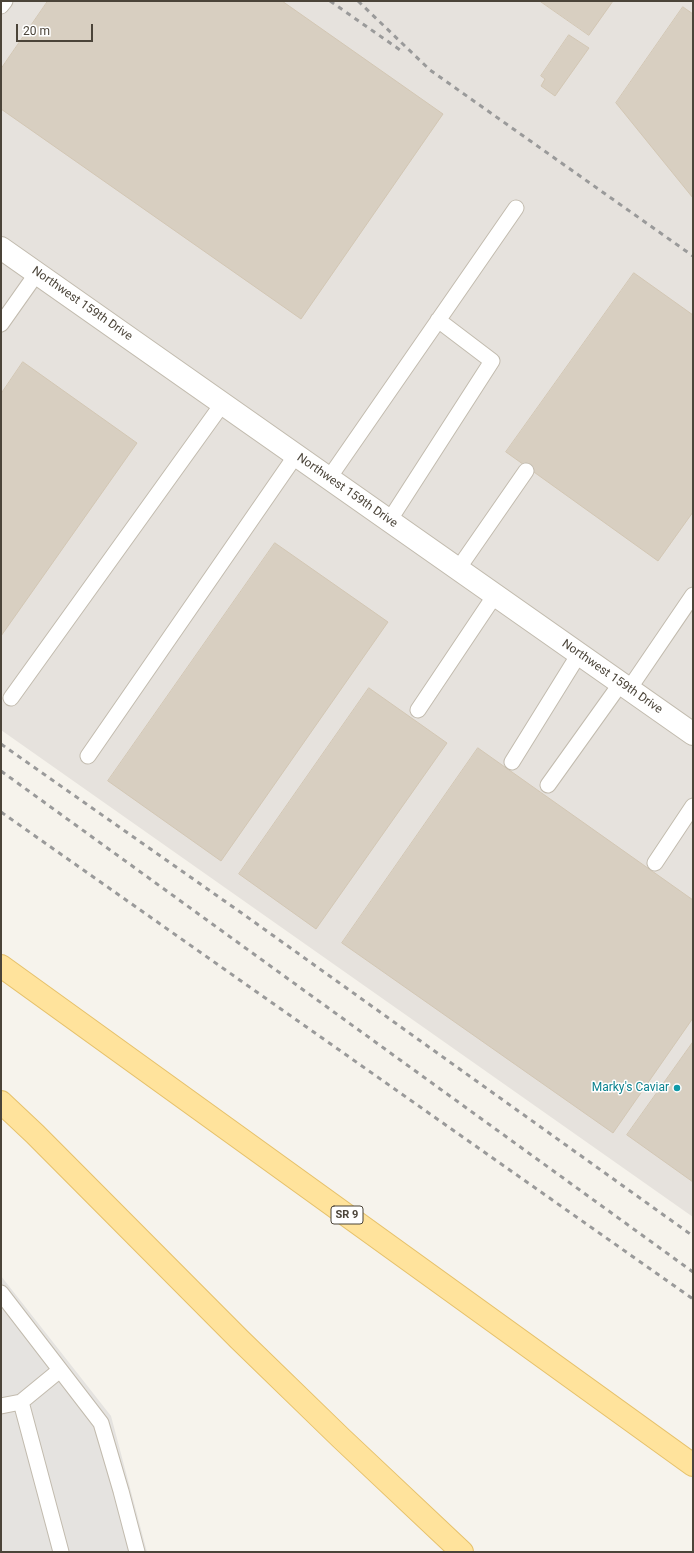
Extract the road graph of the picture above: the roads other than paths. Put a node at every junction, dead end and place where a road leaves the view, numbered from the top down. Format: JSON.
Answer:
{"nodes":[{"id":1,"x":5,"y":1,"type":"edge"},
{"id":2,"x":1,"y":6,"type":"edge"},
{"id":3,"x":516,"y":208,"type":"dead end"},
{"id":4,"x":1,"y":248,"type":"edge"},
{"id":5,"x":37,"y":273,"type":"junction"},
{"id":6,"x":438,"y":320,"type":"junction"},
{"id":7,"x":1,"y":324,"type":"edge"},
{"id":8,"x":223,"y":403,"type":"junction"},
{"id":9,"x":296,"y":455,"type":"junction"},
{"id":10,"x":526,"y":471,"type":"dead end"},
{"id":11,"x":329,"y":478,"type":"junction"},
{"id":12,"x":389,"y":521,"type":"junction"},
{"id":13,"x":458,"y":569,"type":"junction"},
{"id":14,"x":495,"y":595,"type":"junction"},
{"id":15,"x":693,"y":595,"type":"edge"},
{"id":16,"x":579,"y":654,"type":"junction"},
{"id":17,"x":625,"y":686,"type":"junction"},
{"id":18,"x":11,"y":698,"type":"dead end"},
{"id":19,"x":418,"y":710,"type":"dead end"},
{"id":20,"x":693,"y":734,"type":"edge"},
{"id":21,"x":88,"y":756,"type":"dead end"},
{"id":22,"x":512,"y":762,"type":"dead end"},
{"id":23,"x":548,"y":785,"type":"dead end"},
{"id":24,"x":693,"y":806,"type":"edge"},
{"id":25,"x":655,"y":863,"type":"dead end"},
{"id":26,"x":1,"y":966,"type":"edge"},
{"id":27,"x":1,"y":1102,"type":"edge"},
{"id":28,"x":1,"y":1293,"type":"edge"},
{"id":29,"x":60,"y":1370,"type":"junction"},
{"id":30,"x":21,"y":1402,"type":"junction"},
{"id":31,"x":1,"y":1406,"type":"edge"},
{"id":32,"x":693,"y":1465,"type":"edge"},
{"id":33,"x":61,"y":1552,"type":"edge"},
{"id":34,"x":137,"y":1552,"type":"edge"},
{"id":35,"x":462,"y":1552,"type":"edge"}],
"edges":[{"from":1,"to":2,"type":"lane"},
{"from":3,"to":6,"type":"lane"},
{"from":4,"to":5,"type":"street","name":"Northwest 159th Drive"},
{"from":5,"to":7,"type":"lane"},
{"from":5,"to":8,"type":"street","name":"Northwest 159th Drive"},
{"from":6,"to":11,"type":"lane"},
{"from":6,"to":12,"type":"lane"},
{"from":8,"to":9,"type":"street","name":"Northwest 159th Drive"},
{"from":8,"to":18,"type":"lane"},
{"from":9,"to":11,"type":"street","name":"Northwest 159th Drive"},
{"from":9,"to":21,"type":"lane"},
{"from":10,"to":13,"type":"lane"},
{"from":11,"to":12,"type":"street","name":"Northwest 159th Drive"},
{"from":12,"to":13,"type":"street","name":"Northwest 159th Drive"},
{"from":13,"to":14,"type":"street","name":"Northwest 159th Drive"},
{"from":14,"to":16,"type":"street","name":"Northwest 159th Drive"},
{"from":14,"to":19,"type":"lane"},
{"from":15,"to":17,"type":"lane"},
{"from":16,"to":17,"type":"street","name":"Northwest 159th Drive"},
{"from":16,"to":22,"type":"lane"},
{"from":17,"to":20,"type":"street","name":"Northwest 159th Drive"},
{"from":17,"to":23,"type":"lane"},
{"from":24,"to":25,"type":"lane"},
{"from":26,"to":32,"type":"main road","number":"SR 9"},
{"from":27,"to":35,"type":"main road"},
{"from":28,"to":29,"type":"lane"},
{"from":29,"to":30,"type":"lane"},
{"from":29,"to":34,"type":"lane"},
{"from":30,"to":31,"type":"lane"},
{"from":30,"to":33,"type":"lane"}]}
